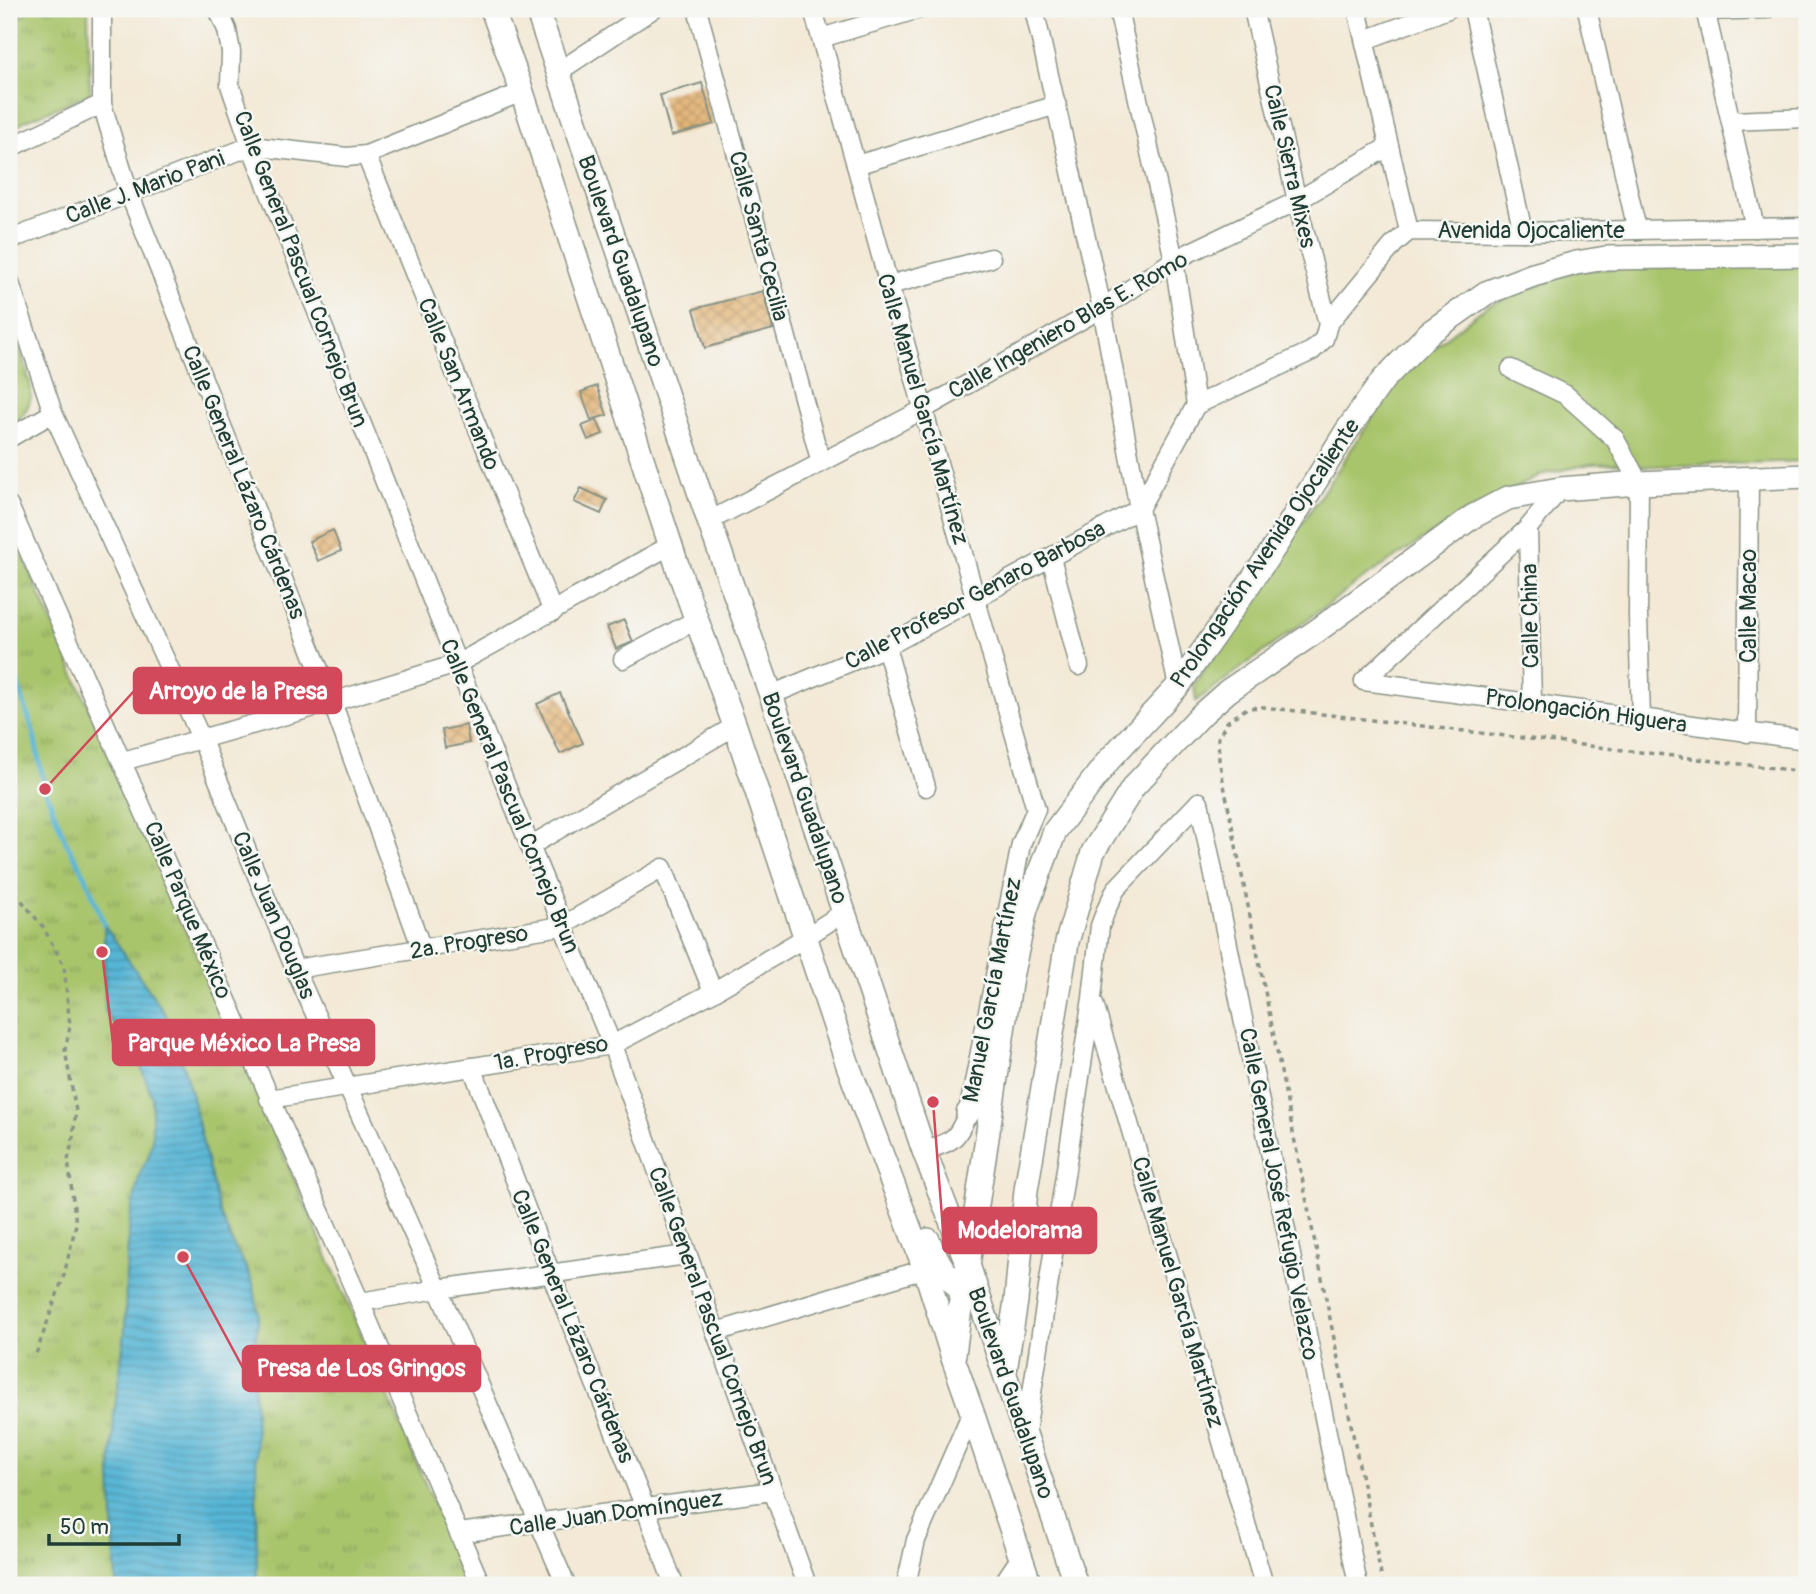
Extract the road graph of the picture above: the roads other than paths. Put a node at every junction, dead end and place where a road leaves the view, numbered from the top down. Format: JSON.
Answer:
{"nodes":[{"id":1,"x":102,"y":9,"type":"edge"},
{"id":2,"x":218,"y":9,"type":"edge"},
{"id":3,"x":492,"y":9,"type":"edge"},
{"id":4,"x":537,"y":9,"type":"edge"},
{"id":5,"x":653,"y":9,"type":"edge"},
{"id":6,"x":697,"y":9,"type":"edge"},
{"id":7,"x":813,"y":9,"type":"edge"},
{"id":8,"x":919,"y":9,"type":"edge"},
{"id":9,"x":1034,"y":9,"type":"edge"},
{"id":10,"x":1118,"y":9,"type":"edge"},
{"id":11,"x":1253,"y":9,"type":"edge"},
{"id":12,"x":1357,"y":9,"type":"edge"},
{"id":13,"x":1447,"y":9,"type":"edge"},
{"id":14,"x":1473,"y":9,"type":"edge"},
{"id":15,"x":1587,"y":9,"type":"edge"},
{"id":16,"x":1766,"y":9,"type":"edge"},
{"id":17,"x":1705,"y":10,"type":"edge"},
{"id":18,"x":821,"y":38,"type":"junction"},
{"id":19,"x":1365,"y":40,"type":"junction"},
{"id":20,"x":558,"y":72,"type":"junction"},
{"id":21,"x":522,"y":92,"type":"junction"},
{"id":22,"x":102,"y":104,"type":"junction"},
{"id":23,"x":1057,"y":105,"type":"junction"},
{"id":24,"x":1807,"y":118,"type":"edge"},
{"id":25,"x":1731,"y":121,"type":"junction"},
{"id":26,"x":251,"y":146,"type":"junction"},
{"id":27,"x":1389,"y":146,"type":"junction"},
{"id":28,"x":9,"y":148,"type":"edge"},
{"id":29,"x":366,"y":155,"type":"junction"},
{"id":30,"x":856,"y":165,"type":"junction"},
{"id":31,"x":129,"y":193,"type":"junction"},
{"id":32,"x":1297,"y":201,"type":"junction"},
{"id":33,"x":1807,"y":227,"type":"edge"},
{"id":34,"x":1755,"y":228,"type":"junction"},
{"id":35,"x":1637,"y":230,"type":"junction"},
{"id":36,"x":1409,"y":231,"type":"junction"},
{"id":37,"x":1523,"y":232,"type":"junction"},
{"id":38,"x":9,"y":240,"type":"edge"},
{"id":39,"x":1807,"y":255,"type":"edge"},
{"id":40,"x":992,"y":258,"type":"dead end"},
{"id":41,"x":1606,"y":258,"type":"joint"},
{"id":42,"x":1174,"y":260,"type":"junction"},
{"id":43,"x":9,"y":280,"type":"edge"},
{"id":44,"x":889,"y":285,"type":"junction"},
{"id":45,"x":1102,"y":308,"type":"junction"},
{"id":46,"x":1328,"y":324,"type":"junction"},
{"id":47,"x":1511,"y":369,"type":"dead end"},
{"id":48,"x":1196,"y":405,"type":"junction"},
{"id":49,"x":925,"y":409,"type":"junction"},
{"id":50,"x":54,"y":413,"type":"junction"},
{"id":51,"x":9,"y":438,"type":"edge"},
{"id":52,"x":821,"y":463,"type":"junction"},
{"id":53,"x":1807,"y":476,"type":"edge"},
{"id":54,"x":1749,"y":479,"type":"junction"},
{"id":55,"x":1639,"y":483,"type":"junction"},
{"id":56,"x":1560,"y":489,"type":"junction"},
{"id":57,"x":9,"y":506,"type":"edge"},
{"id":58,"x":1139,"y":509,"type":"junction"},
{"id":59,"x":709,"y":522,"type":"junction"},
{"id":60,"x":1528,"y":528,"type":"junction"},
{"id":61,"x":671,"y":545,"type":"junction"},
{"id":62,"x":1051,"y":557,"type":"junction"},
{"id":63,"x":975,"y":597,"type":"junction"},
{"id":64,"x":553,"y":612,"type":"junction"},
{"id":65,"x":696,"y":620,"type":"junction"},
{"id":66,"x":886,"y":647,"type":"junction"},
{"id":67,"x":623,"y":659,"type":"dead end"},
{"id":68,"x":457,"y":664,"type":"junction"},
{"id":69,"x":1079,"y":666,"type":"dead end"},
{"id":70,"x":1178,"y":686,"type":"junction"},
{"id":71,"x":771,"y":695,"type":"junction"},
{"id":72,"x":332,"y":702,"type":"junction"},
{"id":73,"x":1532,"y":704,"type":"junction"},
{"id":74,"x":1641,"y":719,"type":"junction"},
{"id":75,"x":735,"y":726,"type":"junction"},
{"id":76,"x":1747,"y":733,"type":"junction"},
{"id":77,"x":201,"y":738,"type":"junction"},
{"id":78,"x":1807,"y":740,"type":"edge"},
{"id":79,"x":122,"y":761,"type":"junction"},
{"id":80,"x":926,"y":787,"type":"dead end"},
{"id":81,"x":1036,"y":809,"type":"joint"},
{"id":82,"x":530,"y":846,"type":"junction"},
{"id":83,"x":844,"y":912,"type":"junction"},
{"id":84,"x":562,"y":926,"type":"junction"},
{"id":85,"x":806,"y":937,"type":"junction"},
{"id":86,"x":1066,"y":942,"type":"junction"},
{"id":87,"x":422,"y":949,"type":"junction"},
{"id":88,"x":1096,"y":950,"type":"junction"},
{"id":89,"x":295,"y":969,"type":"junction"},
{"id":90,"x":713,"y":992,"type":"junction"},
{"id":91,"x":1092,"y":998,"type":"junction"},
{"id":92,"x":612,"y":1045,"type":"junction"},
{"id":93,"x":472,"y":1067,"type":"junction"},
{"id":94,"x":849,"y":1068,"type":"junction"},
{"id":95,"x":996,"y":1075,"type":"junction"},
{"id":96,"x":347,"y":1086,"type":"junction"},
{"id":97,"x":270,"y":1099,"type":"junction"},
{"id":98,"x":968,"y":1113,"type":"junction"},
{"id":99,"x":924,"y":1151,"type":"junction"},
{"id":100,"x":687,"y":1255,"type":"junction"},
{"id":101,"x":968,"y":1265,"type":"junction"},
{"id":102,"x":925,"y":1269,"type":"junction"},
{"id":103,"x":551,"y":1274,"type":"junction"},
{"id":104,"x":438,"y":1289,"type":"junction"},
{"id":105,"x":962,"y":1293,"type":"junction"},
{"id":106,"x":1016,"y":1301,"type":"junction"},
{"id":107,"x":360,"y":1302,"type":"junction"},
{"id":108,"x":982,"y":1308,"type":"junction"},
{"id":109,"x":716,"y":1332,"type":"junction"},
{"id":110,"x":954,"y":1361,"type":"junction"},
{"id":111,"x":1005,"y":1374,"type":"junction"},
{"id":112,"x":972,"y":1412,"type":"junction"},
{"id":113,"x":1025,"y":1434,"type":"junction"},
{"id":114,"x":773,"y":1492,"type":"junction"},
{"id":115,"x":646,"y":1510,"type":"junction"},
{"id":116,"x":540,"y":1523,"type":"junction"},
{"id":117,"x":459,"y":1533,"type":"junction"},
{"id":118,"x":1021,"y":1557,"type":"junction"},
{"id":119,"x":481,"y":1585,"type":"edge"},
{"id":120,"x":566,"y":1585,"type":"edge"},
{"id":121,"x":674,"y":1585,"type":"edge"},
{"id":122,"x":807,"y":1585,"type":"edge"},
{"id":123,"x":906,"y":1585,"type":"edge"},
{"id":124,"x":1002,"y":1585,"type":"edge"},
{"id":125,"x":1030,"y":1585,"type":"edge"},
{"id":126,"x":1076,"y":1585,"type":"edge"},
{"id":127,"x":1264,"y":1585,"type":"edge"},
{"id":128,"x":1358,"y":1585,"type":"edge"}],
"edges":[{"from":1,"to":22,"type":"street","name":"Calle General Lázaro Cárdenas"},
{"from":2,"to":26,"type":"street","name":"Calle General Pascual Cornejo Brun"},
{"from":3,"to":21,"type":"main road","name":"Boulevard Guadalupano"},
{"from":4,"to":20,"type":"main road","name":"Boulevard Guadalupano"},
{"from":5,"to":20,"type":"street"},
{"from":6,"to":52,"type":"street","name":"Calle Santa Cecilia"},
{"from":7,"to":18,"type":"street","name":"Calle Manuel García Martínez"},
{"from":8,"to":18,"type":"street"},
{"from":9,"to":23,"type":"street"},
{"from":10,"to":42,"type":"street"},
{"from":11,"to":32,"type":"street","name":"Calle Sierra Mixes"},
{"from":12,"to":19,"type":"street"},
{"from":13,"to":19,"type":"street"},
{"from":14,"to":37,"type":"street"},
{"from":15,"to":35,"type":"street"},
{"from":16,"to":17,"type":"street"},
{"from":17,"to":25,"type":"street"},
{"from":18,"to":30,"type":"street","name":"Calle Manuel García Martínez"},
{"from":19,"to":27,"type":"street"},
{"from":20,"to":59,"type":"main road","name":"Boulevard Guadalupano"},
{"from":21,"to":29,"type":"street","name":"Calle J. Mario Pani"},
{"from":21,"to":61,"type":"main road","name":"Boulevard Guadalupano"},
{"from":22,"to":28,"type":"street"},
{"from":22,"to":31,"type":"street","name":"Calle General Lázaro Cárdenas"},
{"from":23,"to":30,"type":"street"},
{"from":23,"to":45,"type":"street"},
{"from":24,"to":25,"type":"street"},
{"from":25,"to":34,"type":"street"},
{"from":26,"to":29,"type":"street","name":"Calle J. Mario Pani"},
{"from":26,"to":31,"type":"street","name":"Calle J. Mario Pani"},
{"from":26,"to":68,"type":"street","name":"Calle General Pascual Cornejo Brun"},
{"from":27,"to":32,"type":"street","name":"Calle Ingeniero Blas E. Romo"},
{"from":27,"to":36,"type":"street"},
{"from":29,"to":64,"type":"street","name":"Calle San Armando"},
{"from":30,"to":44,"type":"street","name":"Calle Manuel García Martínez"},
{"from":31,"to":38,"type":"street","name":"Calle J. Mario Pani"},
{"from":31,"to":72,"type":"street","name":"Calle General Lázaro Cárdenas"},
{"from":32,"to":42,"type":"street","name":"Calle Ingeniero Blas E. Romo"},
{"from":32,"to":46,"type":"street","name":"Calle Sierra Mixes"},
{"from":33,"to":34,"type":"street","name":"Avenida Ojocaliente"},
{"from":34,"to":35,"type":"street","name":"Avenida Ojocaliente"},
{"from":35,"to":37,"type":"street","name":"Avenida Ojocaliente"},
{"from":36,"to":37,"type":"street","name":"Avenida Ojocaliente"},
{"from":36,"to":46,"type":"street","name":"Avenida Ojocaliente"},
{"from":39,"to":41,"type":"main road","name":"Avenida Ojocaliente"},
{"from":40,"to":44,"type":"street"},
{"from":41,"to":70,"type":"main road","name":"Prolongación Avenida Ojocaliente"},
{"from":42,"to":45,"type":"street","name":"Calle Ingeniero Blas E. Romo"},
{"from":42,"to":48,"type":"street"},
{"from":43,"to":50,"type":"street","name":"Calle Juan Douglas"},
{"from":44,"to":49,"type":"street","name":"Calle Manuel García Martínez"},
{"from":45,"to":49,"type":"street","name":"Calle Ingeniero Blas E. Romo"},
{"from":45,"to":58,"type":"street"},
{"from":46,"to":48,"type":"street","name":"Avenida Ojocaliente"},
{"from":47,"to":55,"type":"street"},
{"from":48,"to":58,"type":"street"},
{"from":49,"to":52,"type":"street","name":"Calle Ingeniero Blas E. Romo"},
{"from":49,"to":63,"type":"street","name":"Calle Manuel García Martínez"},
{"from":50,"to":51,"type":"street"},
{"from":50,"to":77,"type":"street","name":"Calle Juan Douglas"},
{"from":52,"to":59,"type":"street","name":"Calle Ingeniero Blas E. Romo"},
{"from":53,"to":54,"type":"main road","name":"Prolongación Avenida Ojocaliente"},
{"from":54,"to":55,"type":"main road","name":"Prolongación Avenida Ojocaliente"},
{"from":54,"to":76,"type":"street","name":"Calle Macao"},
{"from":55,"to":56,"type":"main road","name":"Prolongación Avenida Ojocaliente"},
{"from":55,"to":74,"type":"street"},
{"from":56,"to":60,"type":"street"},
{"from":56,"to":86,"type":"main road","name":"Prolongación Avenida Ojocaliente"},
{"from":57,"to":79,"type":"street","name":"Calle Parque México"},
{"from":58,"to":62,"type":"street","name":"Calle Profesor Genaro Barbosa"},
{"from":58,"to":70,"type":"street"},
{"from":59,"to":71,"type":"main road","name":"Boulevard Guadalupano"},
{"from":60,"to":73,"type":"street","name":"Calle China"},
{"from":60,"to":73,"type":"street","name":"Prolongación Higuera"},
{"from":61,"to":64,"type":"street"},
{"from":61,"to":65,"type":"main road","name":"Boulevard Guadalupano"},
{"from":62,"to":63,"type":"street","name":"Calle Profesor Genaro Barbosa"},
{"from":62,"to":69,"type":"street"},
{"from":63,"to":66,"type":"street","name":"Calle Profesor Genaro Barbosa"},
{"from":63,"to":81,"type":"street","name":"Calle Manuel García Martínez"},
{"from":64,"to":68,"type":"street"},
{"from":65,"to":67,"type":"street"},
{"from":65,"to":75,"type":"main road","name":"Boulevard Guadalupano"},
{"from":66,"to":71,"type":"street","name":"Calle Profesor Genaro Barbosa"},
{"from":66,"to":80,"type":"street"},
{"from":68,"to":72,"type":"street"},
{"from":68,"to":82,"type":"street","name":"Calle General Pascual Cornejo Brun"},
{"from":70,"to":95,"type":"main road","name":"Prolongación Avenida Ojocaliente"},
{"from":71,"to":83,"type":"main road","name":"Boulevard Guadalupano"},
{"from":72,"to":77,"type":"street"},
{"from":72,"to":87,"type":"street","name":"Calle General Lázaro Cárdenas"},
{"from":73,"to":74,"type":"street","name":"Prolongación Higuera"},
{"from":74,"to":76,"type":"street","name":"Prolongación Higuera"},
{"from":75,"to":82,"type":"street"},
{"from":75,"to":85,"type":"main road","name":"Boulevard Guadalupano"},
{"from":76,"to":78,"type":"street","name":"Prolongación Higuera"},
{"from":77,"to":79,"type":"street"},
{"from":77,"to":89,"type":"street","name":"Calle Juan Douglas"},
{"from":79,"to":97,"type":"street","name":"Calle Parque México"},
{"from":81,"to":98,"type":"street","name":"Manuel García Martínez"},
{"from":82,"to":84,"type":"street","name":"Calle General Pascual Cornejo Brun"},
{"from":83,"to":85,"type":"street","name":"1a. Progreso"},
{"from":83,"to":99,"type":"main road","name":"Boulevard Guadalupano"},
{"from":84,"to":87,"type":"street","name":"2a. Progreso"},
{"from":84,"to":90,"type":"street","name":"2a. Progreso"},
{"from":84,"to":92,"type":"street","name":"Calle General Pascual Cornejo Brun"},
{"from":85,"to":90,"type":"street","name":"1a. Progreso"},
{"from":85,"to":94,"type":"main road","name":"Boulevard Guadalupano"},
{"from":86,"to":88,"type":"street"},
{"from":86,"to":106,"type":"main road","name":"Prolongación Avenida Ojocaliente"},
{"from":87,"to":89,"type":"street","name":"2a. Progreso"},
{"from":88,"to":91,"type":"street"},
{"from":88,"to":128,"type":"street","name":"Calle General José Refugio Velazco"},
{"from":89,"to":96,"type":"street","name":"Calle Juan Douglas"},
{"from":90,"to":92,"type":"street","name":"1a. Progreso"},
{"from":91,"to":113,"type":"street"},
{"from":91,"to":127,"type":"street","name":"Calle Manuel García Martínez"},
{"from":92,"to":93,"type":"street","name":"1a. Progreso"},
{"from":92,"to":100,"type":"street","name":"Calle General Pascual Cornejo Brun"},
{"from":93,"to":96,"type":"street","name":"1a. Progreso"},
{"from":93,"to":103,"type":"street","name":"Calle General Lázaro Cárdenas"},
{"from":94,"to":102,"type":"main road","name":"Boulevard Guadalupano"},
{"from":94,"to":105,"type":"main road"},
{"from":95,"to":98,"type":"main road"},
{"from":95,"to":101,"type":"main road","name":"Prolongación Avenida Ojocaliente"},
{"from":96,"to":97,"type":"street","name":"1a. Progreso"},
{"from":96,"to":104,"type":"street","name":"Calle Juan Douglas"},
{"from":97,"to":107,"type":"street","name":"Calle Parque México"},
{"from":98,"to":99,"type":"street","name":"Manuel García Martínez"},
{"from":99,"to":101,"type":"main road","name":"Boulevard Guadalupano"},
{"from":100,"to":103,"type":"street"},
{"from":100,"to":109,"type":"street","name":"Calle General Pascual Cornejo Brun"},
{"from":101,"to":105,"type":"main road","name":"Prolongación Avenida Ojocaliente"},
{"from":101,"to":108,"type":"main road","name":"Boulevard Guadalupano"},
{"from":102,"to":109,"type":"street"},
{"from":102,"to":110,"type":"main road","name":"Boulevard Guadalupano"},
{"from":103,"to":104,"type":"street"},
{"from":103,"to":115,"type":"street","name":"Calle General Lázaro Cárdenas"},
{"from":104,"to":107,"type":"street"},
{"from":104,"to":116,"type":"street","name":"Calle Juan Douglas"},
{"from":105,"to":108,"type":"main road"},
{"from":105,"to":110,"type":"main road","name":"Prolongación Avenida Ojocaliente"},
{"from":106,"to":108,"type":"main road"},
{"from":106,"to":111,"type":"main road","name":"Prolongación Avenida Ojocaliente"},
{"from":107,"to":117,"type":"street","name":"Calle Parque México"},
{"from":108,"to":111,"type":"main road","name":"Boulevard Guadalupano"},
{"from":109,"to":114,"type":"street","name":"Calle General Pascual Cornejo Brun"},
{"from":110,"to":112,"type":"main road","name":"Boulevard Guadalupano"},
{"from":111,"to":113,"type":"main road","name":"Boulevard Guadalupano"},
{"from":112,"to":118,"type":"main road","name":"Boulevard Guadalupano"},
{"from":112,"to":123,"type":"street"},
{"from":113,"to":126,"type":"main road","name":"Boulevard Guadalupano"},
{"from":114,"to":115,"type":"street","name":"Calle Juan Domínguez"},
{"from":114,"to":122,"type":"street","name":"Calle General Pascual Cornejo Brun"},
{"from":115,"to":116,"type":"street","name":"Calle Juan Domínguez"},
{"from":115,"to":121,"type":"street","name":"Calle General Lázaro Cárdenas"},
{"from":116,"to":117,"type":"street","name":"Calle Juan Domínguez"},
{"from":116,"to":120,"type":"street","name":"Calle Juan Douglas"},
{"from":117,"to":119,"type":"street","name":"Calle Parque México"},
{"from":118,"to":124,"type":"street"},
{"from":118,"to":125,"type":"main road","name":"Boulevard Guadalupano"}]}
